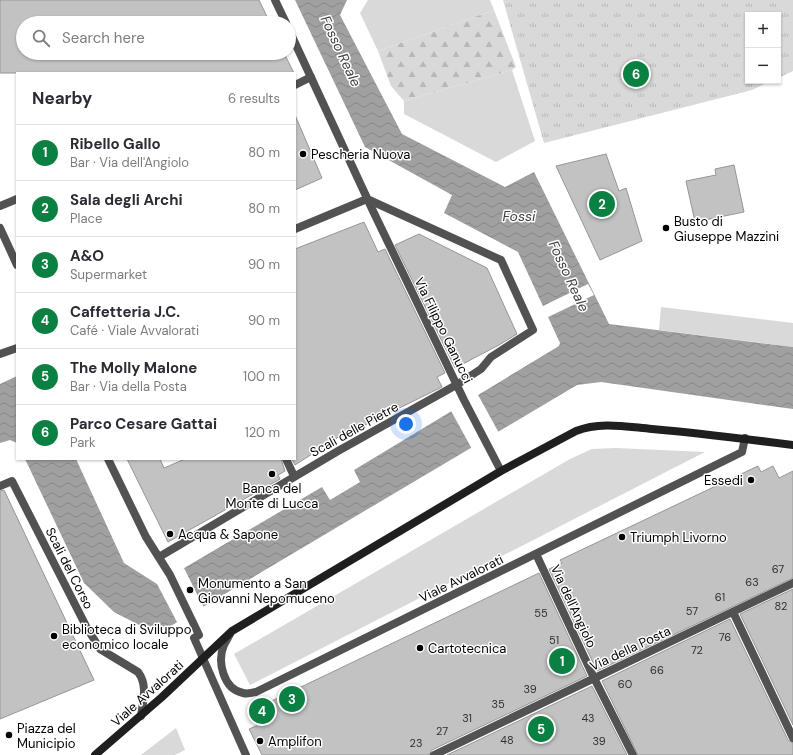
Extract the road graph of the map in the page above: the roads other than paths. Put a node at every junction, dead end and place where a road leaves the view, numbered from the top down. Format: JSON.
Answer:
{"nodes":[{"id":1,"x":275,"y":0,"type":"edge"},
{"id":2,"x":283,"y":16,"type":"edge"},
{"id":3,"x":296,"y":45,"type":"edge"},
{"id":4,"x":311,"y":77,"type":"junction"},
{"id":5,"x":296,"y":84,"type":"edge"},
{"id":6,"x":16,"y":199,"type":"edge"},
{"id":7,"x":367,"y":199,"type":"junction"},
{"id":8,"x":0,"y":206,"type":"edge"},
{"id":9,"x":0,"y":228,"type":"edge"},
{"id":10,"x":296,"y":229,"type":"edge"},
{"id":11,"x":16,"y":263,"type":"edge"},
{"id":12,"x":16,"y":348,"type":"edge"},
{"id":13,"x":0,"y":354,"type":"edge"},
{"id":14,"x":458,"y":384,"type":"junction"},
{"id":15,"x":745,"y":438,"type":"junction"},
{"id":16,"x":793,"y":445,"type":"edge"},
{"id":17,"x":108,"y":460,"type":"edge"},
{"id":18,"x":286,"y":460,"type":"edge"},
{"id":19,"x":501,"y":471,"type":"junction"},
{"id":20,"x":294,"y":476,"type":"junction"},
{"id":21,"x":0,"y":486,"type":"edge"},
{"id":22,"x":536,"y":554,"type":"junction"},
{"id":23,"x":159,"y":557,"type":"junction"},
{"id":24,"x":793,"y":583,"type":"edge"},
{"id":25,"x":733,"y":612,"type":"junction"},
{"id":26,"x":232,"y":631,"type":"junction"},
{"id":27,"x":203,"y":658,"type":"junction"},
{"id":28,"x":594,"y":678,"type":"junction"},
{"id":29,"x":141,"y":716,"type":"junction"},
{"id":30,"x":793,"y":738,"type":"edge"},
{"id":31,"x":95,"y":755,"type":"edge"},
{"id":32,"x":246,"y":755,"type":"edge"},
{"id":33,"x":434,"y":755,"type":"edge"},
{"id":34,"x":633,"y":755,"type":"edge"}],
"edges":[{"from":1,"to":2,"type":"street"},
{"from":3,"to":4,"type":"street","name":"Via Filippo Ganucci"},
{"from":4,"to":5,"type":"street"},
{"from":4,"to":7,"type":"street","name":"Via Filippo Ganucci"},
{"from":6,"to":8,"type":"street"},
{"from":7,"to":10,"type":"street"},
{"from":7,"to":14,"type":"street","name":"Via Filippo Ganucci"},
{"from":7,"to":14,"type":"street","name":"Scali delle Pietre"},
{"from":9,"to":11,"type":"street"},
{"from":12,"to":13,"type":"street"},
{"from":14,"to":19,"type":"street","name":"Via Filippo Ganucci"},
{"from":14,"to":20,"type":"street","name":"Scali delle Pietre"},
{"from":15,"to":16,"type":"street","name":"Viale Avvalorati"},
{"from":15,"to":19,"type":"street","name":"Viale Avvalorati"},
{"from":15,"to":22,"type":"street","name":"Viale Avvalorati"},
{"from":17,"to":23,"type":"street"},
{"from":18,"to":20,"type":"street"},
{"from":19,"to":26,"type":"street","name":"Viale Avvalorati"},
{"from":20,"to":23,"type":"street","name":"Scali delle Pietre"},
{"from":21,"to":29,"type":"street","name":"Scali del Corso"},
{"from":22,"to":26,"type":"street","name":"Viale Avvalorati"},
{"from":22,"to":28,"type":"street","name":"Via dell'Angiolo"},
{"from":23,"to":27,"type":"street"},
{"from":24,"to":25,"type":"street","name":"Via della Posta"},
{"from":25,"to":28,"type":"street","name":"Via della Posta"},
{"from":25,"to":30,"type":"street"},
{"from":26,"to":27,"type":"street","name":"Viale Avvalorati"},
{"from":27,"to":29,"type":"street","name":"Viale Avvalorati"},
{"from":27,"to":32,"type":"street"},
{"from":28,"to":33,"type":"street","name":"Via della Posta"},
{"from":28,"to":34,"type":"street","name":"Via dell'Angiolo"},
{"from":29,"to":31,"type":"street","name":"Viale Avvalorati"}]}
